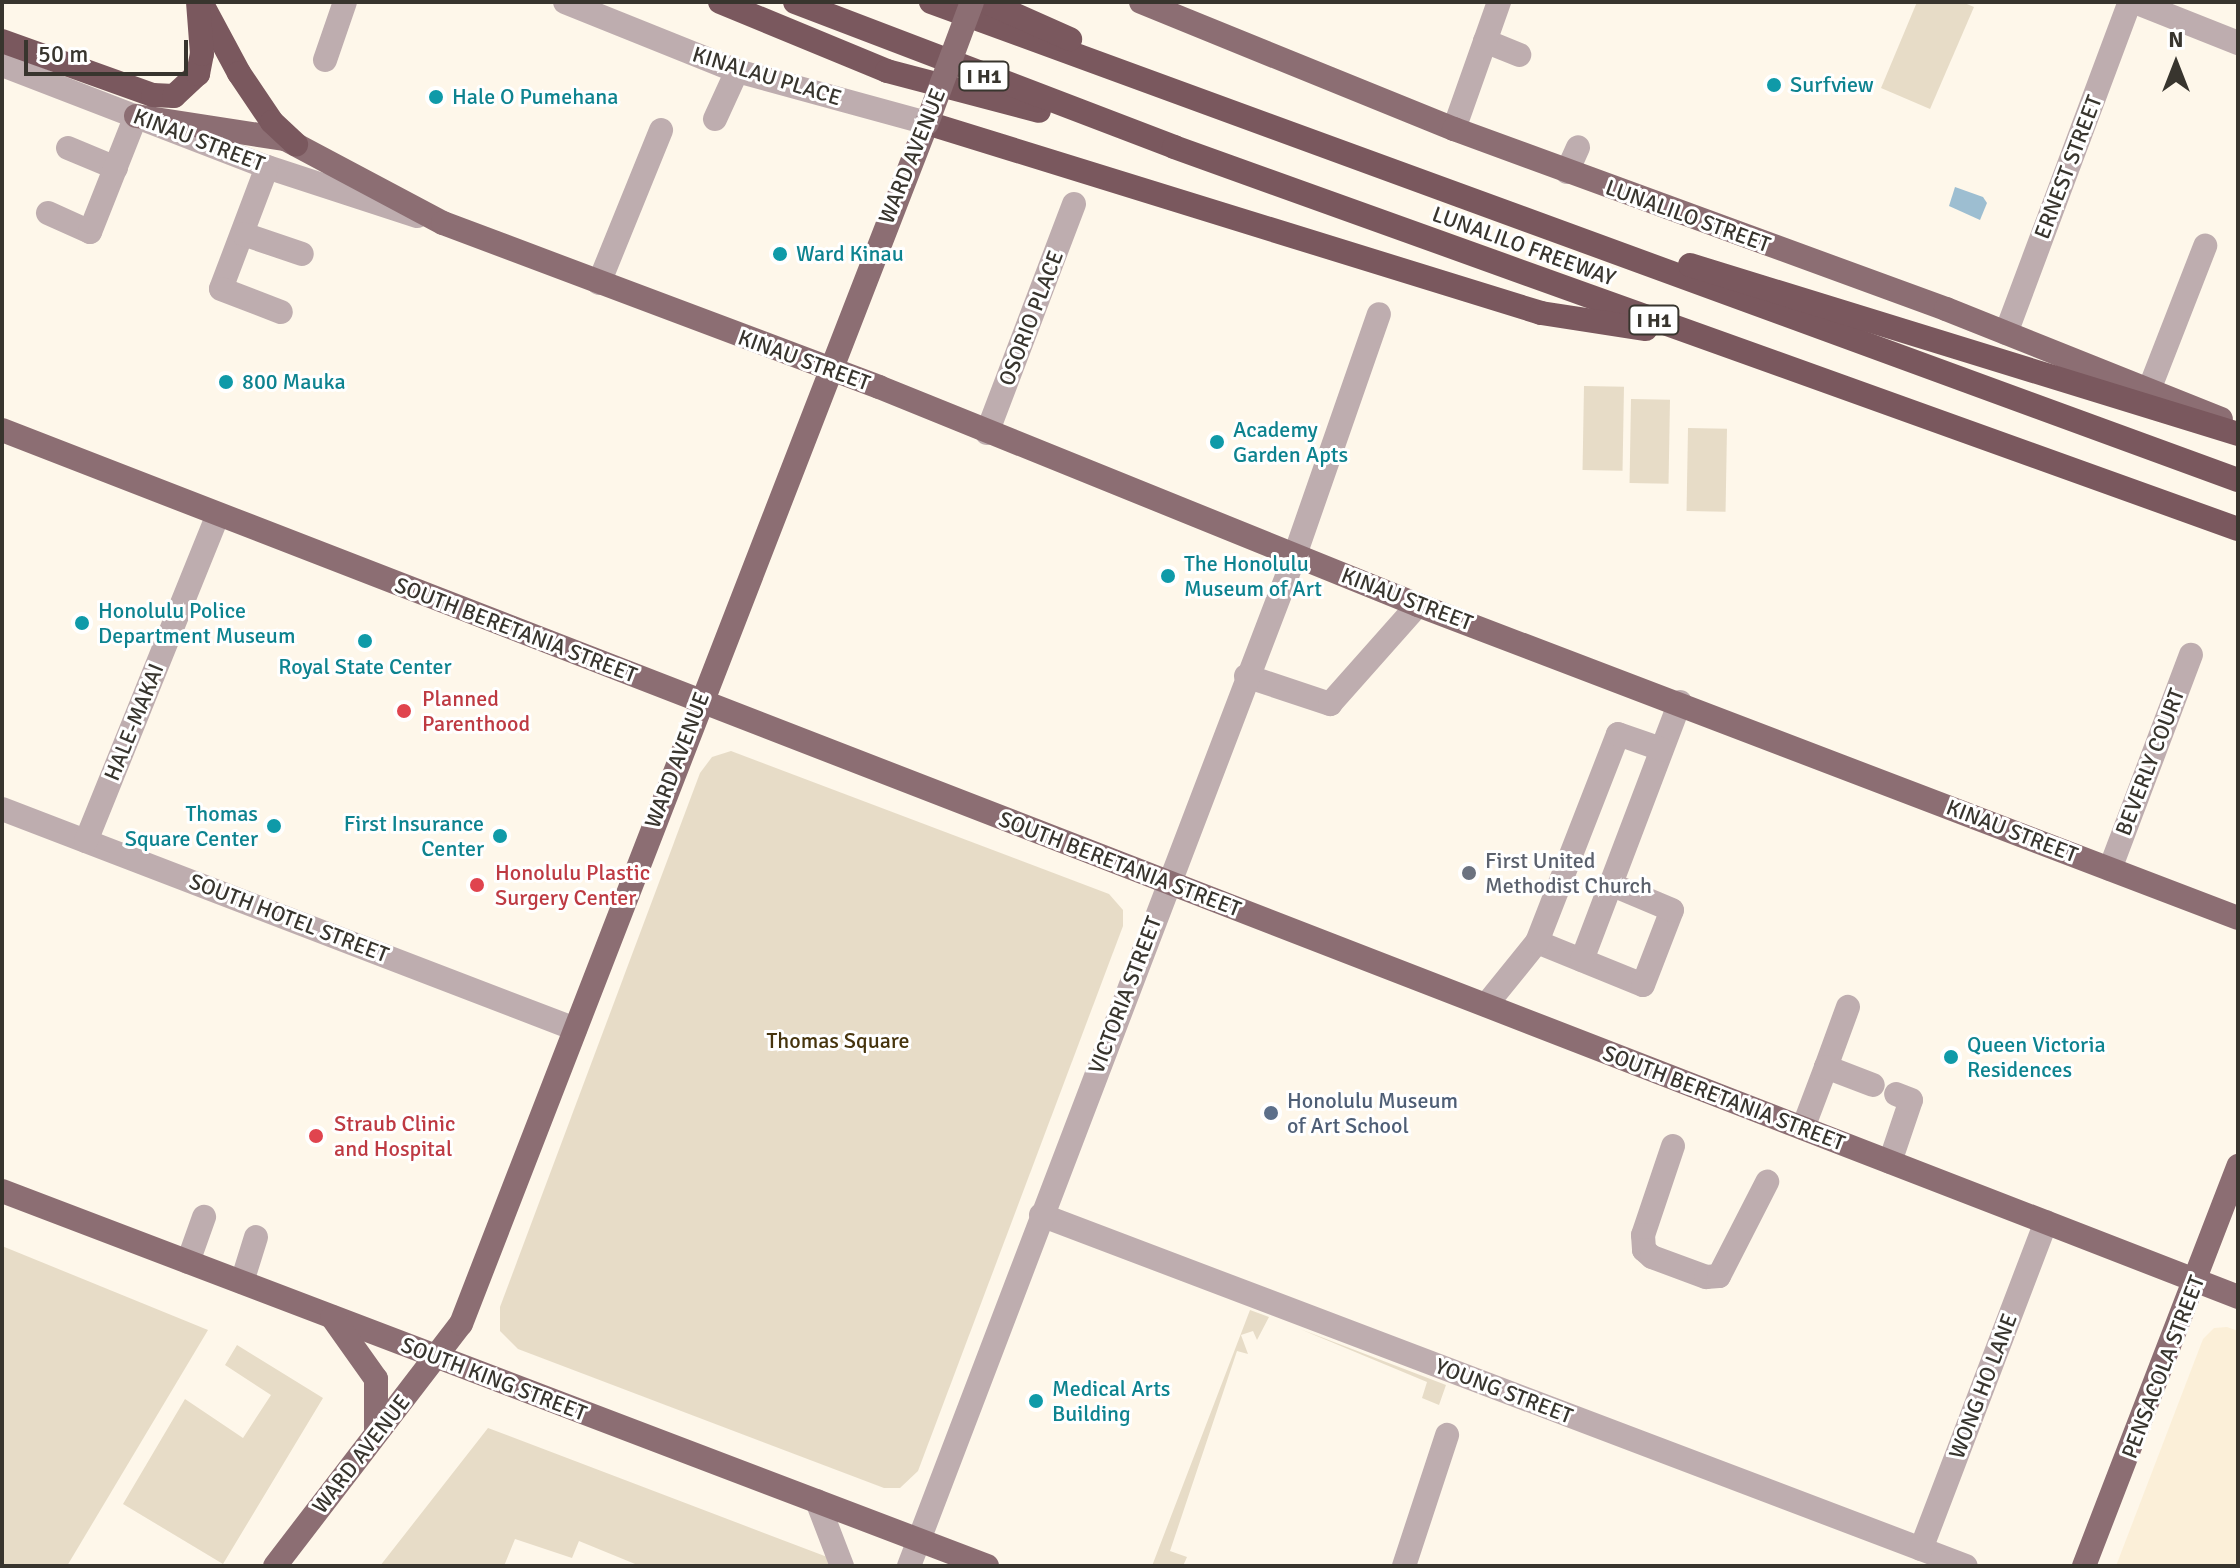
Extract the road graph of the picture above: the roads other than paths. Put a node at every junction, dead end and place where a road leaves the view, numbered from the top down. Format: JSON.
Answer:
{"nodes":[{"id":1,"x":199,"y":2,"type":"edge"},
{"id":2,"x":345,"y":2,"type":"edge"},
{"id":3,"x":565,"y":2,"type":"edge"},
{"id":4,"x":720,"y":2,"type":"edge"},
{"id":5,"x":795,"y":2,"type":"edge"},
{"id":6,"x":931,"y":2,"type":"edge"},
{"id":7,"x":972,"y":2,"type":"edge"},
{"id":8,"x":986,"y":2,"type":"edge"},
{"id":9,"x":1141,"y":2,"type":"edge"},
{"id":10,"x":1499,"y":2,"type":"edge"},
{"id":11,"x":2132,"y":2,"type":"edge"},
{"id":12,"x":2,"y":41,"type":"edge"},
{"id":13,"x":1485,"y":41,"type":"junction"},
{"id":14,"x":2238,"y":43,"type":"edge"},
{"id":15,"x":2,"y":55,"type":"edge"},
{"id":16,"x":1519,"y":55,"type":"dead end"},
{"id":17,"x":325,"y":60,"type":"dead end"},
{"id":18,"x":12,"y":69,"type":"edge"},
{"id":19,"x":737,"y":71,"type":"junction"},
{"id":20,"x":136,"y":116,"type":"junction"},
{"id":21,"x":715,"y":119,"type":"dead end"},
{"id":22,"x":927,"y":123,"type":"junction"},
{"id":23,"x":1454,"y":129,"type":"junction"},
{"id":24,"x":661,"y":130,"type":"dead end"},
{"id":25,"x":1308,"y":141,"type":"junction"},
{"id":26,"x":296,"y":144,"type":"junction"},
{"id":27,"x":1174,"y":147,"type":"junction"},
{"id":28,"x":1578,"y":147,"type":"dead end"},
{"id":29,"x":68,"y":148,"type":"dead end"},
{"id":30,"x":267,"y":167,"type":"junction"},
{"id":31,"x":116,"y":168,"type":"junction"},
{"id":32,"x":1567,"y":172,"type":"junction"},
{"id":33,"x":1428,"y":185,"type":"junction"},
{"id":34,"x":1074,"y":204,"type":"dead end"},
{"id":35,"x":48,"y":213,"type":"dead end"},
{"id":36,"x":443,"y":223,"type":"junction"},
{"id":37,"x":243,"y":234,"type":"junction"},
{"id":38,"x":2205,"y":246,"type":"dead end"},
{"id":39,"x":302,"y":254,"type":"dead end"},
{"id":40,"x":599,"y":283,"type":"junction"},
{"id":41,"x":281,"y":312,"type":"dead end"},
{"id":42,"x":1379,"y":314,"type":"dead end"},
{"id":43,"x":2006,"y":333,"type":"junction"},
{"id":44,"x":1704,"y":339,"type":"junction"},
{"id":45,"x":827,"y":371,"type":"junction"},
{"id":46,"x":2149,"y":390,"type":"junction"},
{"id":47,"x":2238,"y":425,"type":"edge"},
{"id":48,"x":2,"y":430,"type":"edge"},
{"id":49,"x":987,"y":433,"type":"junction"},
{"id":50,"x":2238,"y":434,"type":"edge"},
{"id":51,"x":2238,"y":480,"type":"edge"},
{"id":52,"x":218,"y":515,"type":"junction"},
{"id":53,"x":2238,"y":529,"type":"edge"},
{"id":54,"x":1295,"y":555,"type":"junction"},
{"id":55,"x":1418,"y":605,"type":"junction"},
{"id":56,"x":2191,"y":655,"type":"dead end"},
{"id":57,"x":1246,"y":676,"type":"junction"},
{"id":58,"x":700,"y":701,"type":"junction"},
{"id":59,"x":1680,"y":702,"type":"junction"},
{"id":60,"x":1661,"y":749,"type":"junction"},
{"id":61,"x":2,"y":809,"type":"edge"},
{"id":62,"x":86,"y":841,"type":"junction"},
{"id":63,"x":2110,"y":869,"type":"junction"},
{"id":64,"x":1168,"y":882,"type":"junction"},
{"id":65,"x":1610,"y":884,"type":"junction"},
{"id":66,"x":2238,"y":918,"type":"edge"},
{"id":67,"x":1537,"y":942,"type":"junction"},
{"id":68,"x":1582,"y":960,"type":"junction"},
{"id":69,"x":1486,"y":1005,"type":"junction"},
{"id":70,"x":1848,"y":1007,"type":"dead end"},
{"id":71,"x":575,"y":1029,"type":"junction"},
{"id":72,"x":1826,"y":1067,"type":"junction"},
{"id":73,"x":1873,"y":1085,"type":"dead end"},
{"id":74,"x":1896,"y":1094,"type":"dead end"},
{"id":75,"x":1803,"y":1128,"type":"junction"},
{"id":76,"x":1673,"y":1146,"type":"dead end"},
{"id":77,"x":1890,"y":1162,"type":"junction"},
{"id":78,"x":2238,"y":1166,"type":"edge"},
{"id":79,"x":1767,"y":1182,"type":"dead end"},
{"id":80,"x":2,"y":1191,"type":"edge"},
{"id":81,"x":1041,"y":1215,"type":"junction"},
{"id":82,"x":204,"y":1217,"type":"dead end"},
{"id":83,"x":2046,"y":1222,"type":"junction"},
{"id":84,"x":256,"y":1237,"type":"dead end"},
{"id":85,"x":188,"y":1262,"type":"junction"},
{"id":86,"x":2196,"y":1281,"type":"junction"},
{"id":87,"x":242,"y":1282,"type":"junction"},
{"id":88,"x":2238,"y":1297,"type":"edge"},
{"id":89,"x":332,"y":1317,"type":"junction"},
{"id":90,"x":437,"y":1357,"type":"junction"},
{"id":91,"x":376,"y":1434,"type":"junction"},
{"id":92,"x":1447,"y":1435,"type":"dead end"},
{"id":93,"x":817,"y":1501,"type":"junction"},
{"id":94,"x":918,"y":1540,"type":"junction"},
{"id":95,"x":1921,"y":1549,"type":"junction"},
{"id":96,"x":275,"y":1566,"type":"edge"},
{"id":97,"x":842,"y":1566,"type":"edge"},
{"id":98,"x":909,"y":1566,"type":"edge"},
{"id":99,"x":987,"y":1566,"type":"edge"},
{"id":100,"x":1404,"y":1566,"type":"edge"},
{"id":101,"x":1966,"y":1566,"type":"edge"},
{"id":102,"x":2084,"y":1566,"type":"edge"}],
"edges":[{"from":1,"to":12,"type":"highway"},
{"from":1,"to":26,"type":"highway"},
{"from":2,"to":17,"type":"street"},
{"from":3,"to":19,"type":"street","name":"KINALAU PLACE"},
{"from":4,"to":27,"type":"highway"},
{"from":5,"to":27,"type":"highway","name":"LUNALILO FREEWAY","number":"I H1"},
{"from":6,"to":25,"type":"highway","name":"LUNALILO FREEWAY","number":"I H1"},
{"from":7,"to":22,"type":"main road","name":"WARD AVENUE","bridge":true},
{"from":8,"to":25,"type":"highway"},
{"from":9,"to":23,"type":"main road","name":"LUNALILO STREET"},
{"from":10,"to":13,"type":"street"},
{"from":11,"to":14,"type":"street"},
{"from":11,"to":43,"type":"street","name":"ERNEST STREET"},
{"from":13,"to":16,"type":"street"},
{"from":13,"to":23,"type":"street"},
{"from":15,"to":18,"type":"street"},
{"from":18,"to":20,"type":"street","name":"KINAU STREET"},
{"from":19,"to":21,"type":"street"},
{"from":19,"to":22,"type":"street","name":"KINALAU PLACE"},
{"from":20,"to":26,"type":"main road","name":"KINAU STREET"},
{"from":20,"to":30,"type":"street","name":"KINAU STREET"},
{"from":20,"to":31,"type":"street"},
{"from":22,"to":44,"type":"highway"},
{"from":22,"to":45,"type":"main road","name":"WARD AVENUE"},
{"from":23,"to":32,"type":"main road","name":"LUNALILO STREET"},
{"from":24,"to":40,"type":"street"},
{"from":25,"to":33,"type":"highway","name":"LUNALILO FREEWAY","number":"I H1"},
{"from":26,"to":36,"type":"main road","name":"KINAU STREET"},
{"from":27,"to":44,"type":"highway","name":"LUNALILO FREEWAY","number":"I H1"},
{"from":28,"to":32,"type":"street"},
{"from":29,"to":31,"type":"street"},
{"from":30,"to":36,"type":"street","name":"KINAU STREET"},
{"from":30,"to":37,"type":"street"},
{"from":31,"to":35,"type":"street"},
{"from":32,"to":43,"type":"main road","name":"LUNALILO STREET"},
{"from":33,"to":50,"type":"highway"},
{"from":33,"to":51,"type":"highway","name":"LUNALILO FREEWAY","number":"I H1"},
{"from":34,"to":49,"type":"street","name":"OSORIO PLACE"},
{"from":36,"to":40,"type":"main road","name":"KINAU STREET"},
{"from":37,"to":39,"type":"street"},
{"from":37,"to":41,"type":"street"},
{"from":38,"to":46,"type":"street"},
{"from":40,"to":45,"type":"main road","name":"KINAU STREET"},
{"from":42,"to":54,"type":"street","name":"VICTORIA STREET"},
{"from":43,"to":46,"type":"main road","name":"LUNALILO STREET"},
{"from":44,"to":53,"type":"highway","name":"LUNALILO FREEWAY","number":"I H1"},
{"from":45,"to":49,"type":"main road","name":"KINAU STREET"},
{"from":45,"to":58,"type":"main road","name":"WARD AVENUE"},
{"from":46,"to":47,"type":"main road","name":"LUNALILO STREET"},
{"from":48,"to":52,"type":"main road","name":"SOUTH BERETANIA STREET"},
{"from":49,"to":54,"type":"main road","name":"KINAU STREET"},
{"from":52,"to":58,"type":"main road","name":"SOUTH BERETANIA STREET"},
{"from":52,"to":62,"type":"street","name":"HALE-MAKAI"},
{"from":54,"to":55,"type":"main road","name":"KINAU STREET"},
{"from":54,"to":57,"type":"street","name":"VICTORIA STREET"},
{"from":55,"to":57,"type":"street"},
{"from":55,"to":59,"type":"main road","name":"KINAU STREET"},
{"from":56,"to":63,"type":"street","name":"BEVERLY COURT"},
{"from":57,"to":64,"type":"street","name":"VICTORIA STREET"},
{"from":58,"to":64,"type":"main road","name":"SOUTH BERETANIA STREET"},
{"from":58,"to":71,"type":"main road","name":"WARD AVENUE"},
{"from":59,"to":60,"type":"street"},
{"from":59,"to":63,"type":"main road","name":"KINAU STREET"},
{"from":60,"to":65,"type":"street"},
{"from":60,"to":67,"type":"street"},
{"from":61,"to":62,"type":"street","name":"SOUTH HOTEL STREET"},
{"from":62,"to":71,"type":"street","name":"SOUTH HOTEL STREET"},
{"from":63,"to":66,"type":"main road","name":"KINAU STREET"},
{"from":64,"to":69,"type":"main road","name":"SOUTH BERETANIA STREET"},
{"from":64,"to":81,"type":"street","name":"VICTORIA STREET"},
{"from":65,"to":68,"type":"street"},
{"from":65,"to":68,"type":"street"},
{"from":67,"to":68,"type":"street"},
{"from":67,"to":69,"type":"street"},
{"from":69,"to":75,"type":"main road","name":"SOUTH BERETANIA STREET"},
{"from":70,"to":72,"type":"street"},
{"from":71,"to":90,"type":"main road","name":"WARD AVENUE"},
{"from":72,"to":73,"type":"street"},
{"from":72,"to":75,"type":"street"},
{"from":74,"to":77,"type":"street"},
{"from":75,"to":77,"type":"main road","name":"SOUTH BERETANIA STREET"},
{"from":76,"to":79,"type":"street"},
{"from":77,"to":83,"type":"main road","name":"SOUTH BERETANIA STREET"},
{"from":78,"to":86,"type":"main road","name":"PENSACOLA STREET"},
{"from":80,"to":85,"type":"main road","name":"SOUTH KING STREET"},
{"from":81,"to":94,"type":"street","name":"VICTORIA STREET"},
{"from":81,"to":95,"type":"street","name":"YOUNG STREET"},
{"from":82,"to":85,"type":"street"},
{"from":83,"to":86,"type":"main road","name":"SOUTH BERETANIA STREET"},
{"from":83,"to":95,"type":"street","name":"WONG HO LANE"},
{"from":84,"to":87,"type":"street"},
{"from":85,"to":87,"type":"main road","name":"SOUTH KING STREET"},
{"from":86,"to":88,"type":"main road","name":"SOUTH BERETANIA STREET"},
{"from":86,"to":102,"type":"main road","name":"PENSACOLA STREET"},
{"from":87,"to":89,"type":"main road","name":"SOUTH KING STREET"},
{"from":89,"to":90,"type":"main road","name":"SOUTH KING STREET"},
{"from":89,"to":91,"type":"main road"},
{"from":90,"to":91,"type":"main road","name":"WARD AVENUE"},
{"from":90,"to":93,"type":"main road","name":"SOUTH KING STREET"},
{"from":91,"to":96,"type":"main road","name":"WARD AVENUE"},
{"from":92,"to":100,"type":"street"},
{"from":93,"to":94,"type":"main road","name":"SOUTH KING STREET"},
{"from":93,"to":97,"type":"street"},
{"from":94,"to":98,"type":"street","name":"VICTORIA STREET"},
{"from":94,"to":99,"type":"main road","name":"SOUTH KING STREET"},
{"from":95,"to":101,"type":"street","name":"YOUNG STREET"}]}
